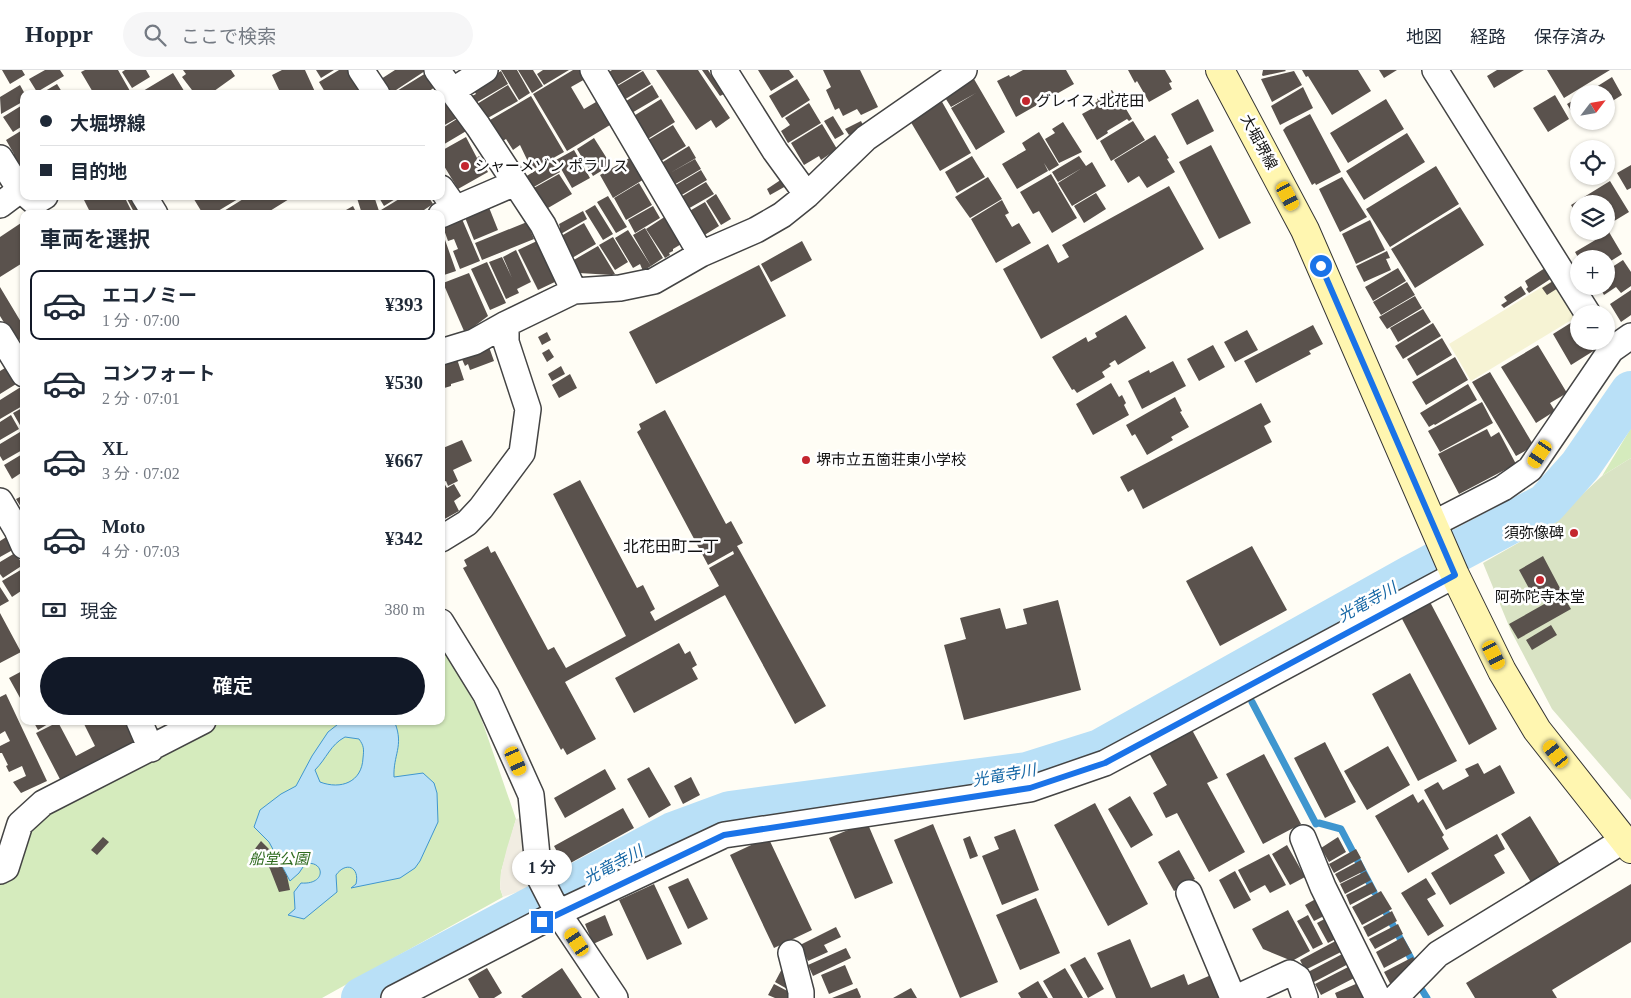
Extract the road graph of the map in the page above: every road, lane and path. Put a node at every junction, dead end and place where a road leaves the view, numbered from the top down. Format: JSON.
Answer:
{"nodes":[{"id":1,"x":361,"y":70,"type":"edge"},
{"id":2,"x":437,"y":70,"type":"edge"},
{"id":3,"x":485,"y":70,"type":"edge"},
{"id":4,"x":593,"y":70,"type":"edge"},
{"id":5,"x":724,"y":70,"type":"edge"},
{"id":6,"x":964,"y":70,"type":"edge"},
{"id":7,"x":1220,"y":70,"type":"edge"},
{"id":8,"x":1436,"y":70,"type":"edge"},
{"id":9,"x":374,"y":90,"type":"edge"},
{"id":10,"x":452,"y":91,"type":"junction"},
{"id":11,"x":0,"y":158,"type":"edge"},
{"id":12,"x":515,"y":183,"type":"junction"},
{"id":13,"x":20,"y":187,"type":"edge"},
{"id":14,"x":20,"y":195,"type":"edge"},
{"id":15,"x":807,"y":196,"type":"junction"},
{"id":16,"x":446,"y":204,"type":"edge"},
{"id":17,"x":0,"y":205,"type":"edge"},
{"id":18,"x":701,"y":254,"type":"junction"},
{"id":19,"x":574,"y":291,"type":"junction"},
{"id":20,"x":1582,"y":305,"type":"edge"},
{"id":21,"x":506,"y":324,"type":"junction"},
{"id":22,"x":0,"y":335,"type":"edge"},
{"id":23,"x":1631,"y":336,"type":"edge"},
{"id":24,"x":1615,"y":343,"type":"edge"},
{"id":25,"x":1605,"y":350,"type":"edge"},
{"id":26,"x":445,"y":351,"type":"edge"},
{"id":27,"x":20,"y":368,"type":"edge"},
{"id":28,"x":0,"y":501,"type":"edge"},
{"id":29,"x":6,"y":526,"type":"edge"},
{"id":30,"x":445,"y":536,"type":"edge"},
{"id":31,"x":20,"y":542,"type":"edge"},
{"id":32,"x":1445,"y":553,"type":"junction"},
{"id":33,"x":445,"y":628,"type":"edge"},
{"id":34,"x":141,"y":725,"type":"edge"},
{"id":35,"x":196,"y":725,"type":"edge"},
{"id":36,"x":151,"y":749,"type":"junction"},
{"id":37,"x":0,"y":828,"type":"edge"},
{"id":38,"x":1303,"y":838,"type":"dead end"},
{"id":39,"x":1628,"y":845,"type":"edge"},
{"id":40,"x":5,"y":862,"type":"edge"},
{"id":41,"x":1189,"y":893,"type":"dead end"},
{"id":42,"x":557,"y":912,"type":"junction"},
{"id":43,"x":791,"y":953,"type":"dead end"},
{"id":44,"x":394,"y":998,"type":"edge"},
{"id":45,"x":615,"y":998,"type":"edge"},
{"id":46,"x":801,"y":998,"type":"edge"},
{"id":47,"x":1235,"y":998,"type":"edge"},
{"id":48,"x":1306,"y":998,"type":"edge"},
{"id":49,"x":1378,"y":998,"type":"edge"},
{"id":50,"x":1395,"y":998,"type":"edge"}],
"edges":[{"from":1,"to":9,"type":"street"},
{"from":2,"to":10,"type":"street"},
{"from":3,"to":10,"type":"street"},
{"from":4,"to":18,"type":"street"},
{"from":5,"to":15,"type":"street"},
{"from":6,"to":15,"type":"street"},
{"from":7,"to":32,"type":"main road","name":"大堀堺線"},
{"from":8,"to":20,"type":"street"},
{"from":10,"to":12,"type":"street"},
{"from":11,"to":13,"type":"street"},
{"from":12,"to":16,"type":"street"},
{"from":12,"to":19,"type":"street"},
{"from":14,"to":17,"type":"street"},
{"from":15,"to":18,"type":"street"},
{"from":18,"to":19,"type":"street"},
{"from":19,"to":21,"type":"street"},
{"from":21,"to":26,"type":"street"},
{"from":21,"to":30,"type":"street"},
{"from":22,"to":27,"type":"street"},
{"from":23,"to":24,"type":"street"},
{"from":25,"to":32,"type":"street"},
{"from":28,"to":29,"type":"street"},
{"from":29,"to":31,"type":"street"},
{"from":32,"to":39,"type":"main road","name":"大堀堺線"},
{"from":32,"to":42,"type":"street"},
{"from":33,"to":42,"type":"street"},
{"from":34,"to":36,"type":"street"},
{"from":35,"to":36,"type":"street"},
{"from":36,"to":40,"type":"street"},
{"from":37,"to":40,"type":"street"},
{"from":38,"to":49,"type":"street"},
{"from":39,"to":50,"type":"street"},
{"from":41,"to":47,"type":"street"},
{"from":42,"to":44,"type":"street"},
{"from":42,"to":45,"type":"street"},
{"from":43,"to":46,"type":"street"},
{"from":47,"to":48,"type":"street"}]}
